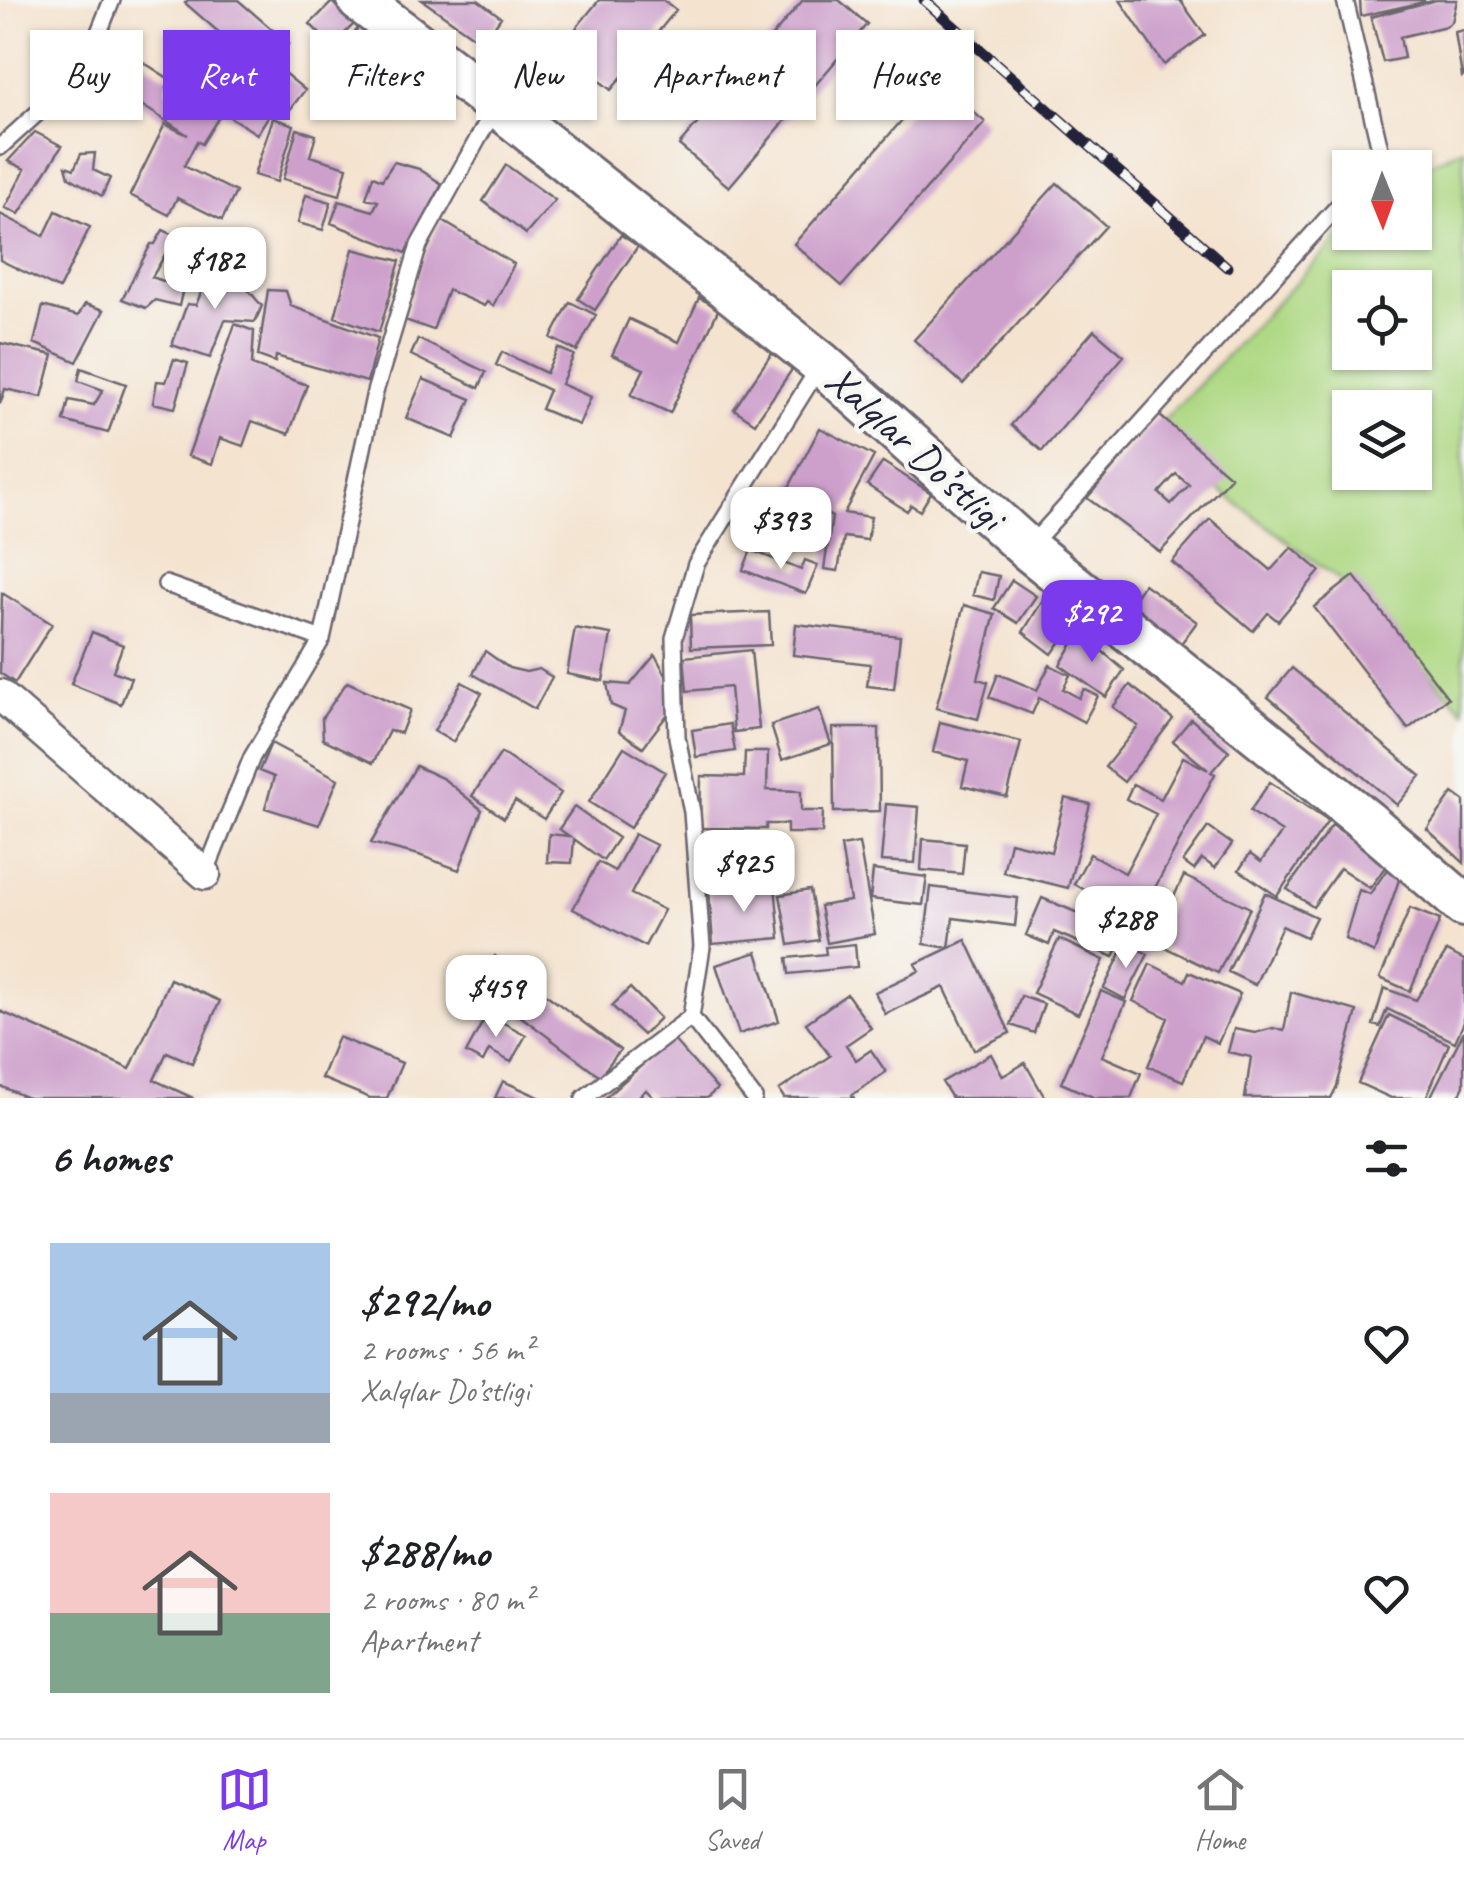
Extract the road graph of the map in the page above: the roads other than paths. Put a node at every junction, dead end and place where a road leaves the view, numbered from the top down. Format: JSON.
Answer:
{"nodes":[{"id":1,"x":112,"y":0,"type":"edge"},
{"id":2,"x":359,"y":0,"type":"edge"},
{"id":3,"x":1345,"y":0,"type":"edge"},
{"id":4,"x":476,"y":88,"type":"edge"},
{"id":5,"x":488,"y":120,"type":"edge"},
{"id":6,"x":517,"y":120,"type":"edge"},
{"id":7,"x":0,"y":146,"type":"edge"},
{"id":8,"x":1380,"y":150,"type":"edge"},
{"id":9,"x":1332,"y":213,"type":"edge"},
{"id":10,"x":822,"y":364,"type":"junction"},
{"id":11,"x":1028,"y":550,"type":"junction"},
{"id":12,"x":166,"y":584,"type":"dead end"},
{"id":13,"x":322,"y":640,"type":"junction"},
{"id":14,"x":0,"y":695,"type":"edge"},
{"id":15,"x":205,"y":874,"type":"joint"},
{"id":16,"x":1464,"y":906,"type":"edge"},
{"id":17,"x":690,"y":1017,"type":"junction"},
{"id":18,"x":584,"y":1098,"type":"edge"},
{"id":19,"x":754,"y":1098,"type":"edge"}],
"edges":[{"from":1,"to":7,"type":"lane"},
{"from":2,"to":4,"type":"main road","name":"Xalqlar Do’stligi"},
{"from":3,"to":8,"type":"lane"},
{"from":5,"to":13,"type":"lane"},
{"from":6,"to":10,"type":"main road","name":"Xalqlar Do’stligi"},
{"from":9,"to":11,"type":"lane"},
{"from":10,"to":11,"type":"main road","name":"Xalqlar Do’stligi"},
{"from":10,"to":17,"type":"lane"},
{"from":11,"to":16,"type":"main road","name":"Xalqlar Do’stligi"},
{"from":12,"to":13,"type":"lane"},
{"from":13,"to":15,"type":"lane"},
{"from":14,"to":15,"type":"street"},
{"from":17,"to":18,"type":"lane"},
{"from":17,"to":19,"type":"lane"}]}
